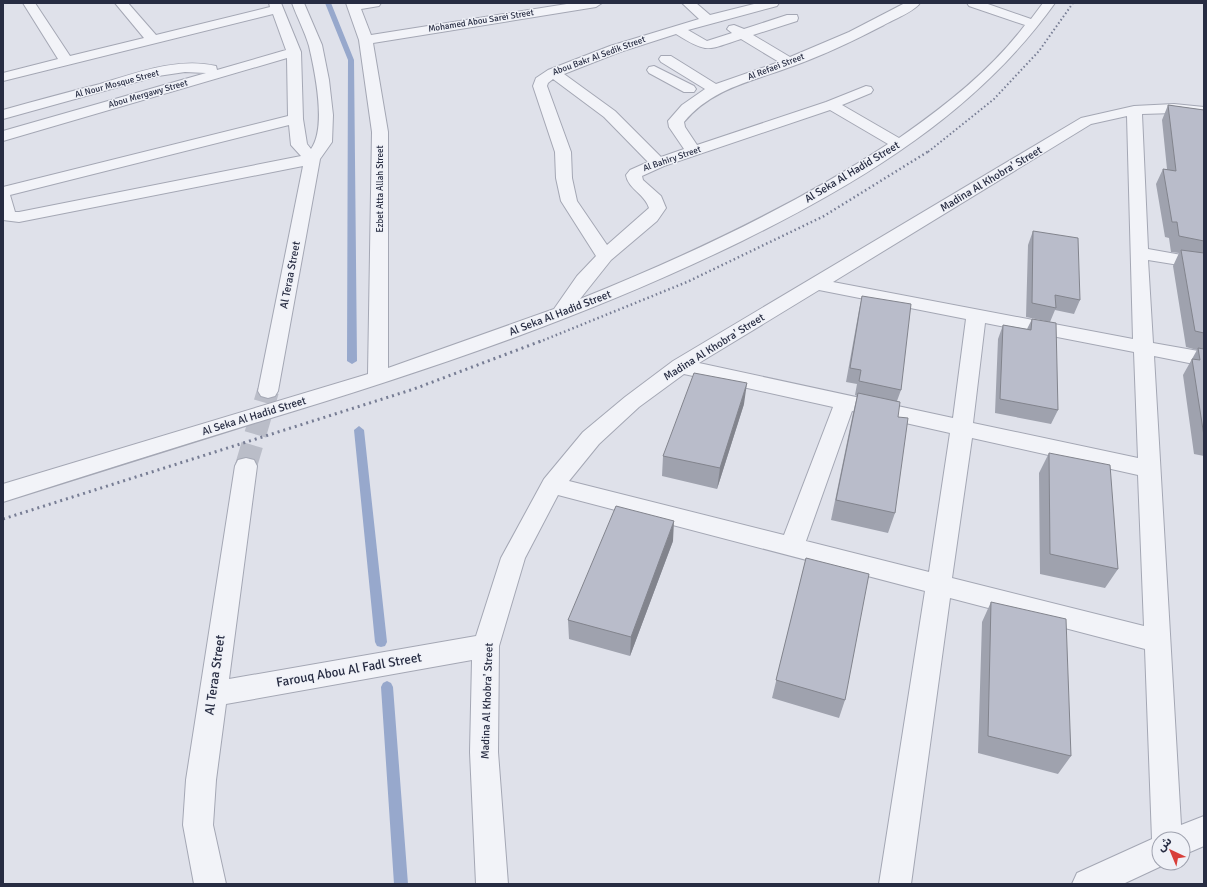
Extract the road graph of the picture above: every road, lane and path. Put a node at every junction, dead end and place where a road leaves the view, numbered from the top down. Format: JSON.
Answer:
{"nodes":[{"id":1,"x":29,"y":3,"type":"edge"},
{"id":2,"x":121,"y":3,"type":"edge"},
{"id":3,"x":298,"y":3,"type":"edge"},
{"id":4,"x":375,"y":3,"type":"edge"},
{"id":5,"x":596,"y":3,"type":"edge"},
{"id":6,"x":688,"y":3,"type":"edge"},
{"id":7,"x":773,"y":3,"type":"edge"},
{"id":8,"x":914,"y":3,"type":"edge"},
{"id":9,"x":973,"y":3,"type":"edge"},
{"id":10,"x":1049,"y":3,"type":"edge"},
{"id":11,"x":353,"y":5,"type":"edge"},
{"id":12,"x":276,"y":6,"type":"edge"},
{"id":13,"x":792,"y":18,"type":"dead end"},
{"id":14,"x":712,"y":19,"type":"junction"},
{"id":15,"x":1034,"y":24,"type":"junction"},
{"id":16,"x":676,"y":29,"type":"junction"},
{"id":17,"x":743,"y":34,"type":"junction"},
{"id":18,"x":153,"y":40,"type":"junction"},
{"id":19,"x":366,"y":40,"type":"junction"},
{"id":20,"x":294,"y":52,"type":"junction"},
{"id":21,"x":666,"y":59,"type":"dead end"},
{"id":22,"x":66,"y":61,"type":"junction"},
{"id":23,"x":790,"y":63,"type":"junction"},
{"id":24,"x":233,"y":70,"type":"junction"},
{"id":25,"x":654,"y":70,"type":"dead end"},
{"id":26,"x":553,"y":73,"type":"junction"},
{"id":27,"x":3,"y":77,"type":"edge"},
{"id":28,"x":715,"y":89,"type":"junction"},
{"id":29,"x":866,"y":90,"type":"dead end"},
{"id":30,"x":702,"y":96,"type":"junction"},
{"id":31,"x":831,"y":105,"type":"junction"},
{"id":32,"x":1134,"y":110,"type":"junction"},
{"id":33,"x":1204,"y":111,"type":"edge"},
{"id":34,"x":3,"y":115,"type":"edge"},
{"id":35,"x":296,"y":119,"type":"junction"},
{"id":36,"x":3,"y":136,"type":"edge"},
{"id":37,"x":899,"y":144,"type":"junction"},
{"id":38,"x":694,"y":152,"type":"junction"},
{"id":39,"x":312,"y":159,"type":"junction"},
{"id":40,"x":658,"y":163,"type":"junction"},
{"id":41,"x":3,"y":192,"type":"edge"},
{"id":42,"x":3,"y":197,"type":"edge"},
{"id":43,"x":1139,"y":253,"type":"junction"},
{"id":44,"x":605,"y":256,"type":"junction"},
{"id":45,"x":1204,"y":264,"type":"edge"},
{"id":46,"x":817,"y":284,"type":"junction"},
{"id":47,"x":560,"y":314,"type":"junction"},
{"id":48,"x":976,"y":315,"type":"junction"},
{"id":49,"x":1144,"y":347,"type":"junction"},
{"id":50,"x":1204,"y":359,"type":"edge"},
{"id":51,"x":680,"y":366,"type":"junction"},
{"id":52,"x":378,"y":378,"type":"junction"},
{"id":53,"x":268,"y":391,"type":"tunnel mouth"},
{"id":54,"x":845,"y":402,"type":"junction"},
{"id":55,"x":962,"y":428,"type":"junction"},
{"id":56,"x":246,"y":466,"type":"tunnel mouth"},
{"id":57,"x":1150,"y":469,"type":"junction"},
{"id":58,"x":552,"y":485,"type":"junction"},
{"id":59,"x":3,"y":493,"type":"edge"},
{"id":60,"x":792,"y":547,"type":"junction"},
{"id":61,"x":938,"y":585,"type":"junction"},
{"id":62,"x":1158,"y":642,"type":"junction"},
{"id":63,"x":486,"y":646,"type":"junction"},
{"id":64,"x":212,"y":694,"type":"junction"},
{"id":65,"x":1167,"y":831,"type":"edge"},
{"id":66,"x":1204,"y":831,"type":"edge"},
{"id":67,"x":1191,"y":837,"type":"edge"},
{"id":68,"x":1151,"y":855,"type":"edge"},
{"id":69,"x":210,"y":884,"type":"edge"},
{"id":70,"x":492,"y":884,"type":"edge"},
{"id":71,"x":895,"y":884,"type":"edge"},
{"id":72,"x":1088,"y":884,"type":"edge"}],
"edges":[{"from":1,"to":22,"type":"street"},
{"from":2,"to":18,"type":"street"},
{"from":3,"to":39,"type":"street","name":"Al Teraa Street"},
{"from":4,"to":11,"type":"street"},
{"from":5,"to":19,"type":"street","name":"Mohamed Abou Sarei Street"},
{"from":6,"to":14,"type":"street"},
{"from":7,"to":14,"type":"street","name":"Abou Bakr Al Sedik Street"},
{"from":8,"to":23,"type":"street","name":"Al Refaei Street"},
{"from":9,"to":15,"type":"street"},
{"from":10,"to":15,"type":"street","name":"Al Seka Al Hadid Street"},
{"from":11,"to":19,"type":"street","name":"Ezbet Atta Allah Street"},
{"from":12,"to":18,"type":"street"},
{"from":12,"to":20,"type":"street"},
{"from":13,"to":17,"type":"street"},
{"from":14,"to":16,"type":"street","name":"Abou Bakr Al Sedik Street"},
{"from":14,"to":17,"type":"street"},
{"from":15,"to":37,"type":"street","name":"Al Seka Al Hadid Street"},
{"from":16,"to":17,"type":"street"},
{"from":16,"to":26,"type":"street","name":"Abou Bakr Al Sedik Street"},
{"from":17,"to":23,"type":"street"},
{"from":18,"to":22,"type":"street"},
{"from":19,"to":52,"type":"street","name":"Ezbet Atta Allah Street"},
{"from":20,"to":24,"type":"street","name":"Abou Mergawy Street"},
{"from":20,"to":35,"type":"street"},
{"from":21,"to":28,"type":"street"},
{"from":22,"to":27,"type":"street"},
{"from":23,"to":28,"type":"street","name":"Al Refaei Street"},
{"from":24,"to":34,"type":"street","name":"Al Nour Mosque Street"},
{"from":24,"to":36,"type":"street","name":"Abou Mergawy Street"},
{"from":25,"to":30,"type":"street"},
{"from":26,"to":40,"type":"street"},
{"from":26,"to":44,"type":"street","name":"Abou Bakr Al Sedik Street"},
{"from":28,"to":30,"type":"street","name":"Al Refaei Street"},
{"from":29,"to":31,"type":"street","name":"Al Bahiry Street"},
{"from":30,"to":38,"type":"street","name":"Al Refaei Street"},
{"from":31,"to":37,"type":"street"},
{"from":31,"to":38,"type":"street","name":"Al Bahiry Street"},
{"from":32,"to":33,"type":"street","name":"Madina Al Khobra' Street"},
{"from":32,"to":43,"type":"street"},
{"from":32,"to":46,"type":"street","name":"Madina Al Khobra' Street"},
{"from":35,"to":39,"type":"street"},
{"from":35,"to":41,"type":"street"},
{"from":37,"to":47,"type":"street","name":"Al Seka Al Hadid Street"},
{"from":38,"to":40,"type":"street","name":"Al Bahiry Street"},
{"from":39,"to":42,"type":"street"},
{"from":39,"to":53,"type":"street","name":"Al Teraa Street"},
{"from":40,"to":44,"type":"street","name":"Al Bahiry Street"},
{"from":43,"to":45,"type":"street"},
{"from":43,"to":49,"type":"street"},
{"from":44,"to":47,"type":"street","name":"Al Bahiry Street"},
{"from":46,"to":48,"type":"street"},
{"from":46,"to":51,"type":"street","name":"Madina Al Khobra' Street"},
{"from":47,"to":52,"type":"street","name":"Al Seka Al Hadid Street"},
{"from":48,"to":49,"type":"street"},
{"from":48,"to":55,"type":"street"},
{"from":49,"to":50,"type":"street"},
{"from":49,"to":57,"type":"street"},
{"from":51,"to":54,"type":"street"},
{"from":51,"to":58,"type":"street","name":"Madina Al Khobra' Street"},
{"from":52,"to":59,"type":"street","name":"Al Seka Al Hadid Street"},
{"from":54,"to":55,"type":"street"},
{"from":54,"to":60,"type":"street"},
{"from":55,"to":57,"type":"street"},
{"from":55,"to":61,"type":"street"},
{"from":56,"to":64,"type":"street","name":"Al Teraa Street"},
{"from":57,"to":62,"type":"street"},
{"from":58,"to":60,"type":"street"},
{"from":58,"to":63,"type":"street","name":"Madina Al Khobra' Street"},
{"from":60,"to":61,"type":"street"},
{"from":61,"to":62,"type":"street"},
{"from":61,"to":71,"type":"street"},
{"from":62,"to":65,"type":"street"},
{"from":63,"to":64,"type":"street","name":"Farouq Abou Al Fadl Street"},
{"from":63,"to":70,"type":"street","name":"Madina Al Khobra' Street"},
{"from":64,"to":69,"type":"street","name":"Al Teraa Street"},
{"from":66,"to":67,"type":"street"},
{"from":68,"to":72,"type":"street"}]}
